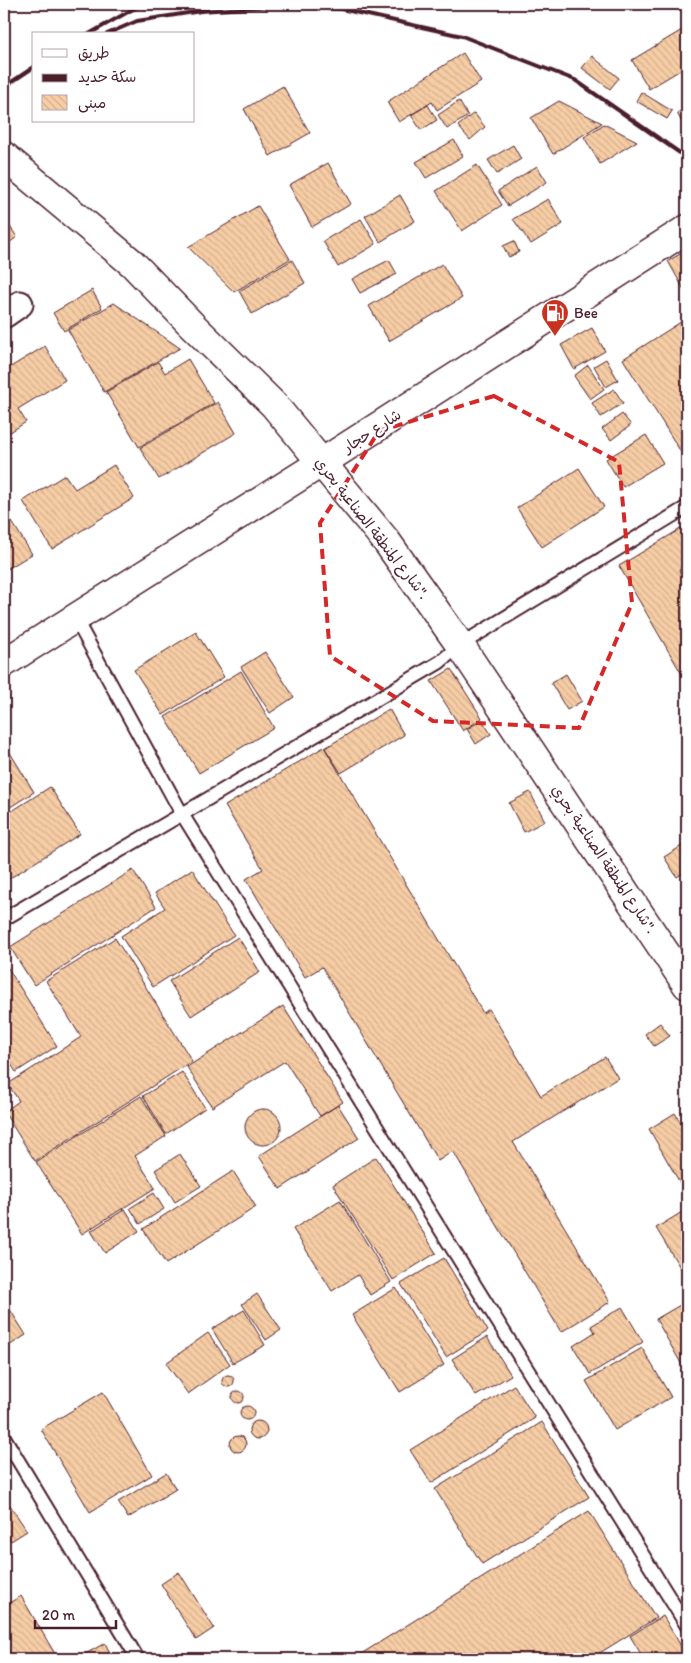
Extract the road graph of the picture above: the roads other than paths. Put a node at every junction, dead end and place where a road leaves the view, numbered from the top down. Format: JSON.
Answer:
{"nodes":[{"id":1,"x":4,"y":156,"type":"edge"},
{"id":2,"x":687,"y":229,"type":"edge"},
{"id":3,"x":321,"y":463,"type":"junction"},
{"id":4,"x":687,"y":508,"type":"edge"},
{"id":5,"x":75,"y":618,"type":"junction"},
{"id":6,"x":460,"y":645,"type":"junction"},
{"id":7,"x":4,"y":662,"type":"edge"},
{"id":8,"x":182,"y":814,"type":"junction"},
{"id":9,"x":4,"y":919,"type":"edge"},
{"id":10,"x":687,"y":985,"type":"edge"},
{"id":11,"x":4,"y":1437,"type":"edge"},
{"id":12,"x":687,"y":1626,"type":"edge"},
{"id":13,"x":138,"y":1659,"type":"edge"}],
"edges":[{"from":1,"to":3,"type":"street","name":"شارع المنطقة الصناعية بحري\"."},
{"from":2,"to":3,"type":"street","name":"شارع حجار"},
{"from":3,"to":5,"type":"street","name":"شارع حجار"},
{"from":3,"to":6,"type":"street","name":"شارع المنطقة الصناعية بحري\"."},
{"from":4,"to":6,"type":"lane"},
{"from":5,"to":7,"type":"street","name":"شارع حجار"},
{"from":5,"to":8,"type":"lane"},
{"from":6,"to":8,"type":"lane"},
{"from":6,"to":10,"type":"street","name":"شارع المنطقة الصناعية بحري\"."},
{"from":8,"to":9,"type":"lane"},
{"from":8,"to":12,"type":"lane"},
{"from":11,"to":13,"type":"lane"}]}
